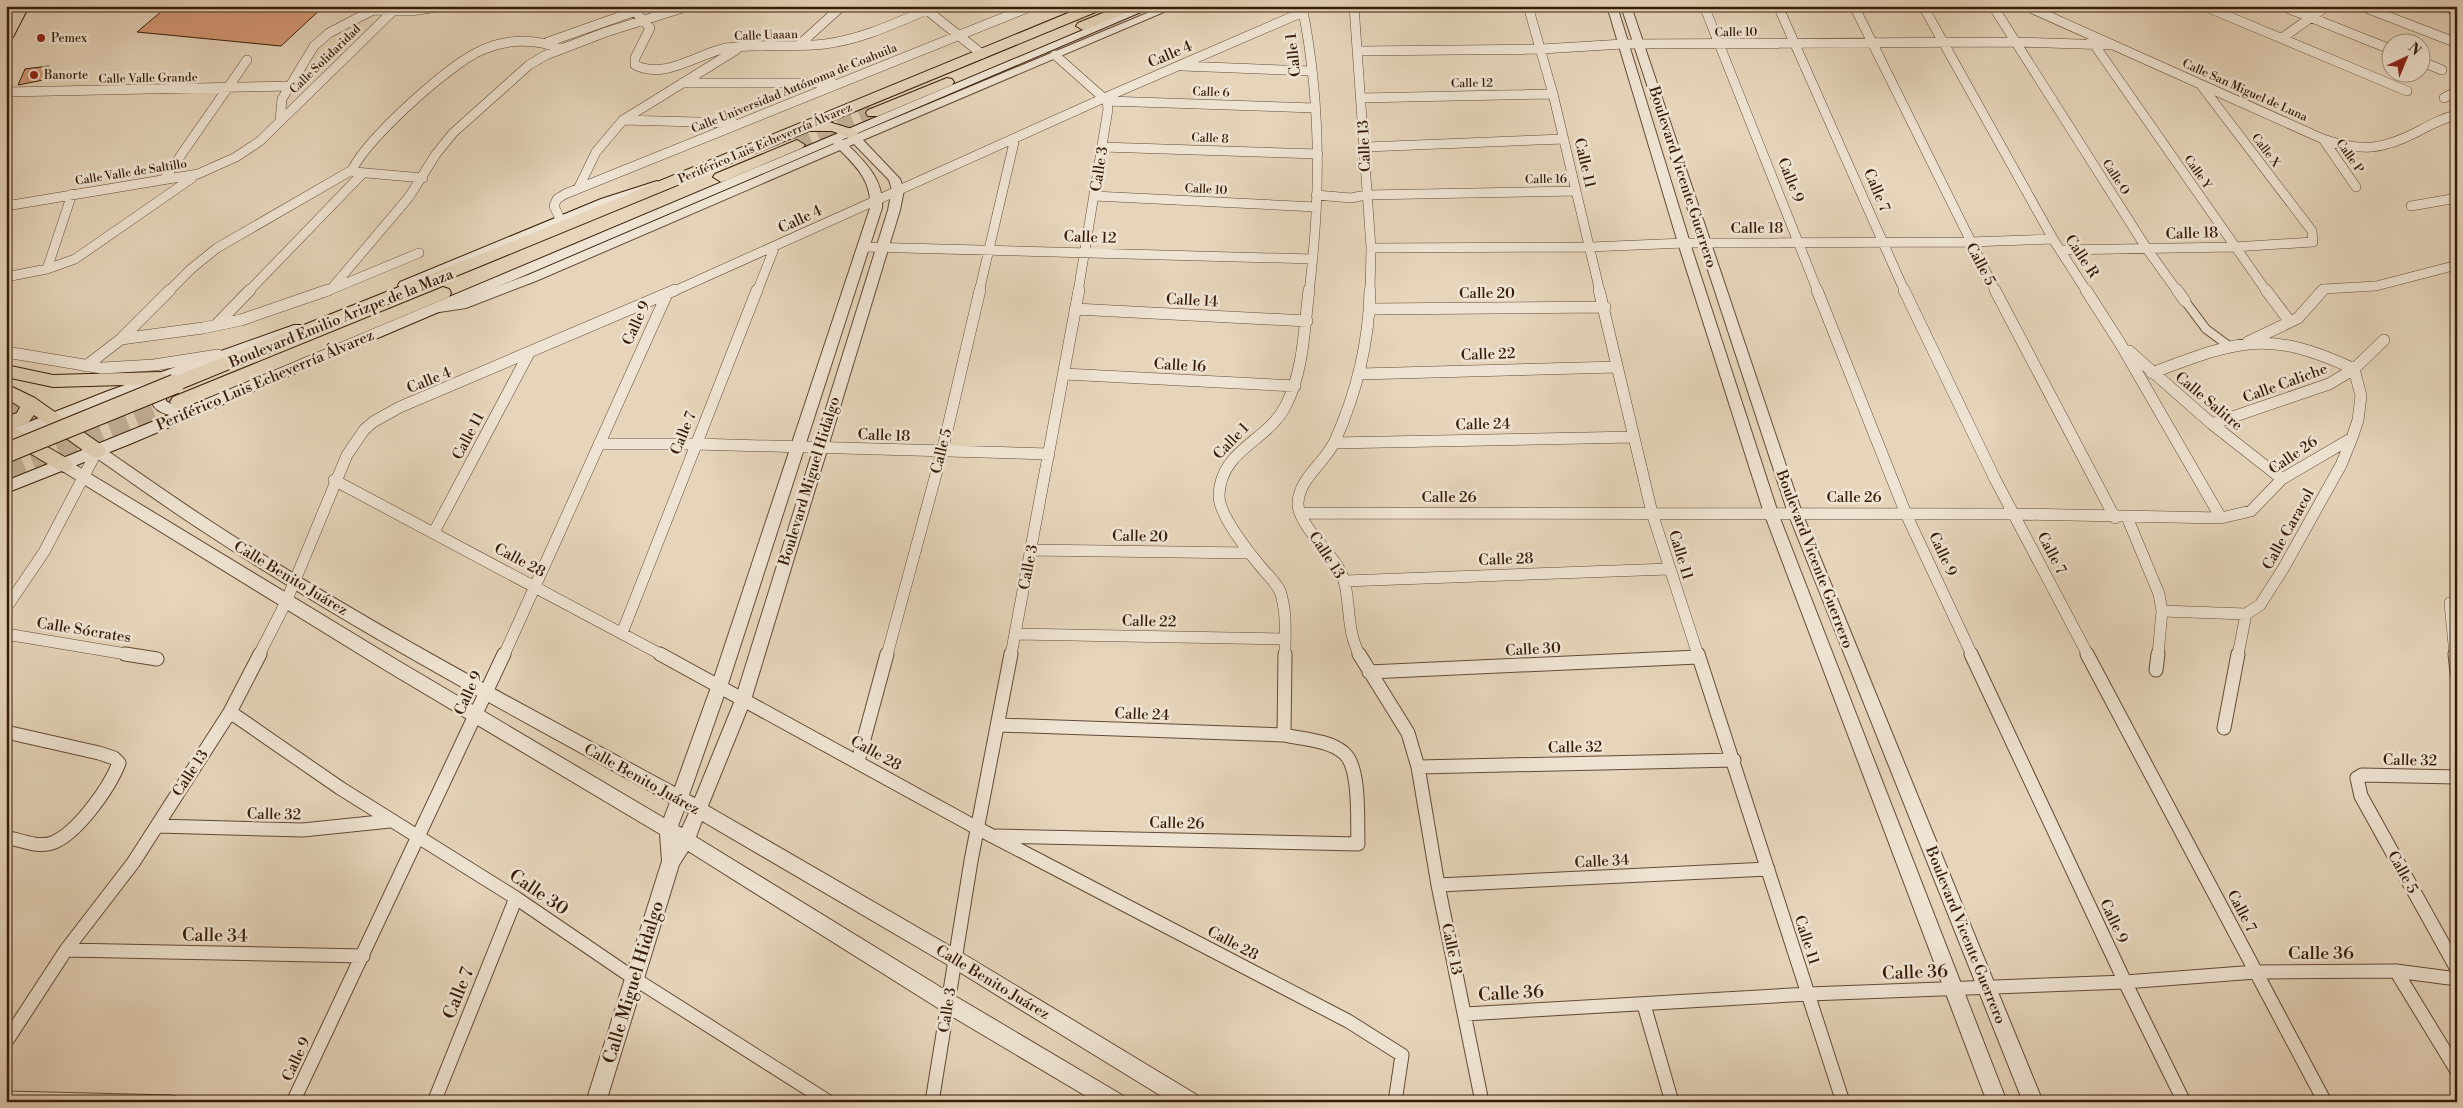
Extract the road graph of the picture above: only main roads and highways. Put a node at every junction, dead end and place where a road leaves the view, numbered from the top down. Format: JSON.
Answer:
{"nodes":[{"id":1,"x":23,"y":6,"type":"edge"},
{"id":2,"x":1098,"y":6,"type":"edge"},
{"id":3,"x":1133,"y":6,"type":"edge"},
{"id":4,"x":1150,"y":6,"type":"edge"},
{"id":5,"x":6,"y":37,"type":"edge"},
{"id":6,"x":871,"y":108,"type":"junction"},
{"id":7,"x":799,"y":127,"type":"junction"},
{"id":8,"x":780,"y":136,"type":"junction"},
{"id":9,"x":843,"y":136,"type":"junction"},
{"id":10,"x":800,"y":149,"type":"junction"},
{"id":11,"x":675,"y":181,"type":"junction"},
{"id":12,"x":6,"y":371,"type":"edge"},
{"id":13,"x":175,"y":387,"type":"junction"},
{"id":14,"x":6,"y":390,"type":"edge"},
{"id":15,"x":202,"y":400,"type":"junction"},
{"id":16,"x":29,"y":402,"type":"junction"},
{"id":17,"x":59,"y":422,"type":"junction"},
{"id":18,"x":8,"y":431,"type":"edge"},
{"id":19,"x":97,"y":451,"type":"junction"},
{"id":20,"x":6,"y":453,"type":"edge"},
{"id":21,"x":64,"y":465,"type":"junction"},
{"id":22,"x":6,"y":487,"type":"edge"}],
"edges":[{"from":1,"to":5,"type":"main road"},
{"from":2,"to":6,"type":"highway","name":"Periférico Luis Echeverría Álvarez"},
{"from":3,"to":6,"type":"highway","name":"Periférico Luis Echeverría Álvarez"},
{"from":4,"to":6,"type":"main road","name":"Periférico Luis Echeverría Álvarez"},
{"from":6,"to":7,"type":"highway","name":"Periférico Luis Echeverría Álvarez"},
{"from":6,"to":9,"type":"main road","name":"Periférico Luis Echeverría Álvarez"},
{"from":6,"to":9,"type":"highway"},
{"from":7,"to":8,"type":"highway","name":"Periférico Luis Echeverría Álvarez"},
{"from":7,"to":9,"type":"highway"},
{"from":8,"to":10,"type":"highway"},
{"from":8,"to":11,"type":"highway","name":"Periférico Luis Echeverría Álvarez"},
{"from":9,"to":10,"type":"main road","name":"Periférico Luis Echeverría Álvarez"},
{"from":10,"to":15,"type":"highway","name":"Boulevard Emilio Arizpe de la Maza"},
{"from":10,"to":15,"type":"main road","name":"Periférico Luis Echeverría Álvarez"},
{"from":11,"to":13,"type":"highway","name":"Boulevard Emilio Arizpe de la Maza"},
{"from":11,"to":13,"type":"main road","name":"Periférico Luis Echeverría Álvarez"},
{"from":12,"to":13,"type":"main road"},
{"from":13,"to":15,"type":"highway","name":"Boulevard Emilio Arizpe de la Maza"},
{"from":13,"to":15,"type":"main road"},
{"from":13,"to":17,"type":"main road","name":"Periférico Luis Echeverría Álvarez"},
{"from":13,"to":17,"type":"main road"},
{"from":13,"to":20,"type":"highway","name":"Boulevard Emilio Arizpe de la Maza","bridge":true},
{"from":14,"to":16,"type":"main road"},
{"from":15,"to":19,"type":"main road","name":"Periférico Luis Echeverría Álvarez"},
{"from":16,"to":17,"type":"main road"},
{"from":16,"to":18,"type":"main road"},
{"from":17,"to":18,"type":"main road","name":"Periférico Luis Echeverría Álvarez"},
{"from":17,"to":19,"type":"main road"},
{"from":17,"to":21,"type":"main road"},
{"from":18,"to":21,"type":"main road"},
{"from":19,"to":21,"type":"main road","name":"Periférico Luis Echeverría Álvarez"},
{"from":21,"to":22,"type":"main road","name":"Periférico Luis Echeverría Álvarez"}]}
